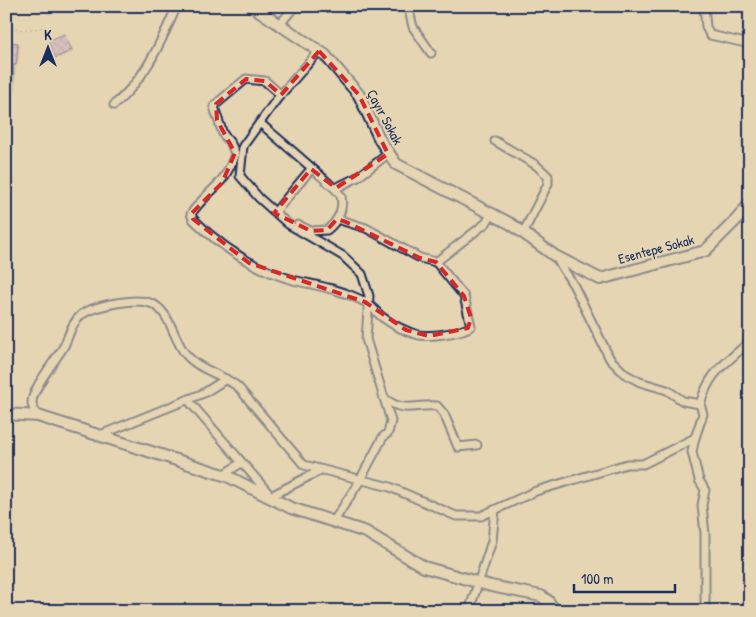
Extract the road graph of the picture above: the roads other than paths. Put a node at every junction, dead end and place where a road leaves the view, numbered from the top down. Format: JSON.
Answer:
{"nodes":[{"id":1,"x":177,"y":6,"type":"edge"},
{"id":2,"x":252,"y":6,"type":"edge"},
{"id":3,"x":295,"y":6,"type":"edge"},
{"id":4,"x":408,"y":6,"type":"edge"},
{"id":5,"x":704,"y":6,"type":"edge"},
{"id":6,"x":280,"y":24,"type":"junction"},
{"id":7,"x":750,"y":44,"type":"edge"},
{"id":8,"x":319,"y":51,"type":"junction"},
{"id":9,"x":431,"y":53,"type":"dead end"},
{"id":10,"x":281,"y":95,"type":"junction"},
{"id":11,"x":114,"y":105,"type":"dead end"},
{"id":12,"x":260,"y":123,"type":"junction"},
{"id":13,"x":495,"y":141,"type":"dead end"},
{"id":14,"x":388,"y":154,"type":"junction"},
{"id":15,"x":311,"y":169,"type":"junction"},
{"id":16,"x":336,"y":188,"type":"junction"},
{"id":17,"x":750,"y":203,"type":"edge"},
{"id":18,"x":276,"y":211,"type":"junction"},
{"id":19,"x":492,"y":214,"type":"junction"},
{"id":20,"x":282,"y":217,"type":"junction"},
{"id":21,"x":338,"y":219,"type":"junction"},
{"id":22,"x":523,"y":233,"type":"junction"},
{"id":23,"x":555,"y":256,"type":"junction"},
{"id":24,"x":436,"y":262,"type":"junction"},
{"id":25,"x":369,"y":304,"type":"junction"},
{"id":26,"x":749,"y":344,"type":"edge"},
{"id":27,"x":226,"y":379,"type":"junction"},
{"id":28,"x":384,"y":398,"type":"junction"},
{"id":29,"x":188,"y":400,"type":"junction"},
{"id":30,"x":700,"y":404,"type":"junction"},
{"id":31,"x":6,"y":414,"type":"edge"},
{"id":32,"x":38,"y":416,"type":"junction"},
{"id":33,"x":100,"y":435,"type":"junction"},
{"id":34,"x":695,"y":437,"type":"junction"},
{"id":35,"x":478,"y":445,"type":"dead end"},
{"id":36,"x":241,"y":463,"type":"junction"},
{"id":37,"x":321,"y":470,"type":"junction"},
{"id":38,"x":223,"y":475,"type":"junction"},
{"id":39,"x":361,"y":478,"type":"junction"},
{"id":40,"x":271,"y":496,"type":"junction"},
{"id":41,"x":495,"y":510,"type":"junction"},
{"id":42,"x":334,"y":521,"type":"junction"},
{"id":43,"x":477,"y":582,"type":"junction"},
{"id":44,"x":469,"y":611,"type":"edge"},
{"id":45,"x":555,"y":611,"type":"edge"},
{"id":46,"x":705,"y":611,"type":"edge"}],
"edges":[{"from":1,"to":11,"type":"street"},
{"from":2,"to":6,"type":"street","name":"Çayır Sokak"},
{"from":3,"to":6,"type":"street"},
{"from":4,"to":9,"type":"street"},
{"from":5,"to":7,"type":"street"},
{"from":6,"to":8,"type":"street","name":"Çayır Sokak"},
{"from":8,"to":10,"type":"street"},
{"from":8,"to":14,"type":"street","name":"Çayır Sokak"},
{"from":10,"to":12,"type":"street"},
{"from":10,"to":25,"type":"street"},
{"from":12,"to":15,"type":"street"},
{"from":12,"to":18,"type":"street"},
{"from":13,"to":22,"type":"street"},
{"from":14,"to":16,"type":"street"},
{"from":14,"to":19,"type":"street","name":"Çayır Sokak"},
{"from":15,"to":16,"type":"street"},
{"from":15,"to":18,"type":"street"},
{"from":16,"to":21,"type":"street"},
{"from":17,"to":23,"type":"street","name":"Esentepe Sokak"},
{"from":18,"to":20,"type":"street"},
{"from":19,"to":22,"type":"street","name":"Çayır Sokak"},
{"from":19,"to":24,"type":"street"},
{"from":20,"to":21,"type":"street"},
{"from":20,"to":25,"type":"street"},
{"from":21,"to":24,"type":"street"},
{"from":22,"to":23,"type":"street","name":"Çayır Sokak"},
{"from":23,"to":30,"type":"street"},
{"from":24,"to":25,"type":"street"},
{"from":25,"to":28,"type":"street"},
{"from":26,"to":30,"type":"street"},
{"from":27,"to":29,"type":"street"},
{"from":27,"to":32,"type":"street"},
{"from":27,"to":37,"type":"street"},
{"from":28,"to":35,"type":"street"},
{"from":28,"to":39,"type":"street"},
{"from":29,"to":33,"type":"street"},
{"from":29,"to":36,"type":"street"},
{"from":30,"to":34,"type":"street"},
{"from":31,"to":32,"type":"street"},
{"from":32,"to":33,"type":"street"},
{"from":33,"to":38,"type":"street"},
{"from":34,"to":41,"type":"street"},
{"from":34,"to":46,"type":"street"},
{"from":36,"to":38,"type":"street"},
{"from":36,"to":40,"type":"street"},
{"from":37,"to":39,"type":"street"},
{"from":37,"to":40,"type":"street"},
{"from":38,"to":40,"type":"street"},
{"from":39,"to":41,"type":"street"},
{"from":39,"to":42,"type":"street"},
{"from":40,"to":42,"type":"street"},
{"from":41,"to":43,"type":"street"},
{"from":42,"to":43,"type":"street"},
{"from":43,"to":44,"type":"street"},
{"from":43,"to":45,"type":"street"}]}
